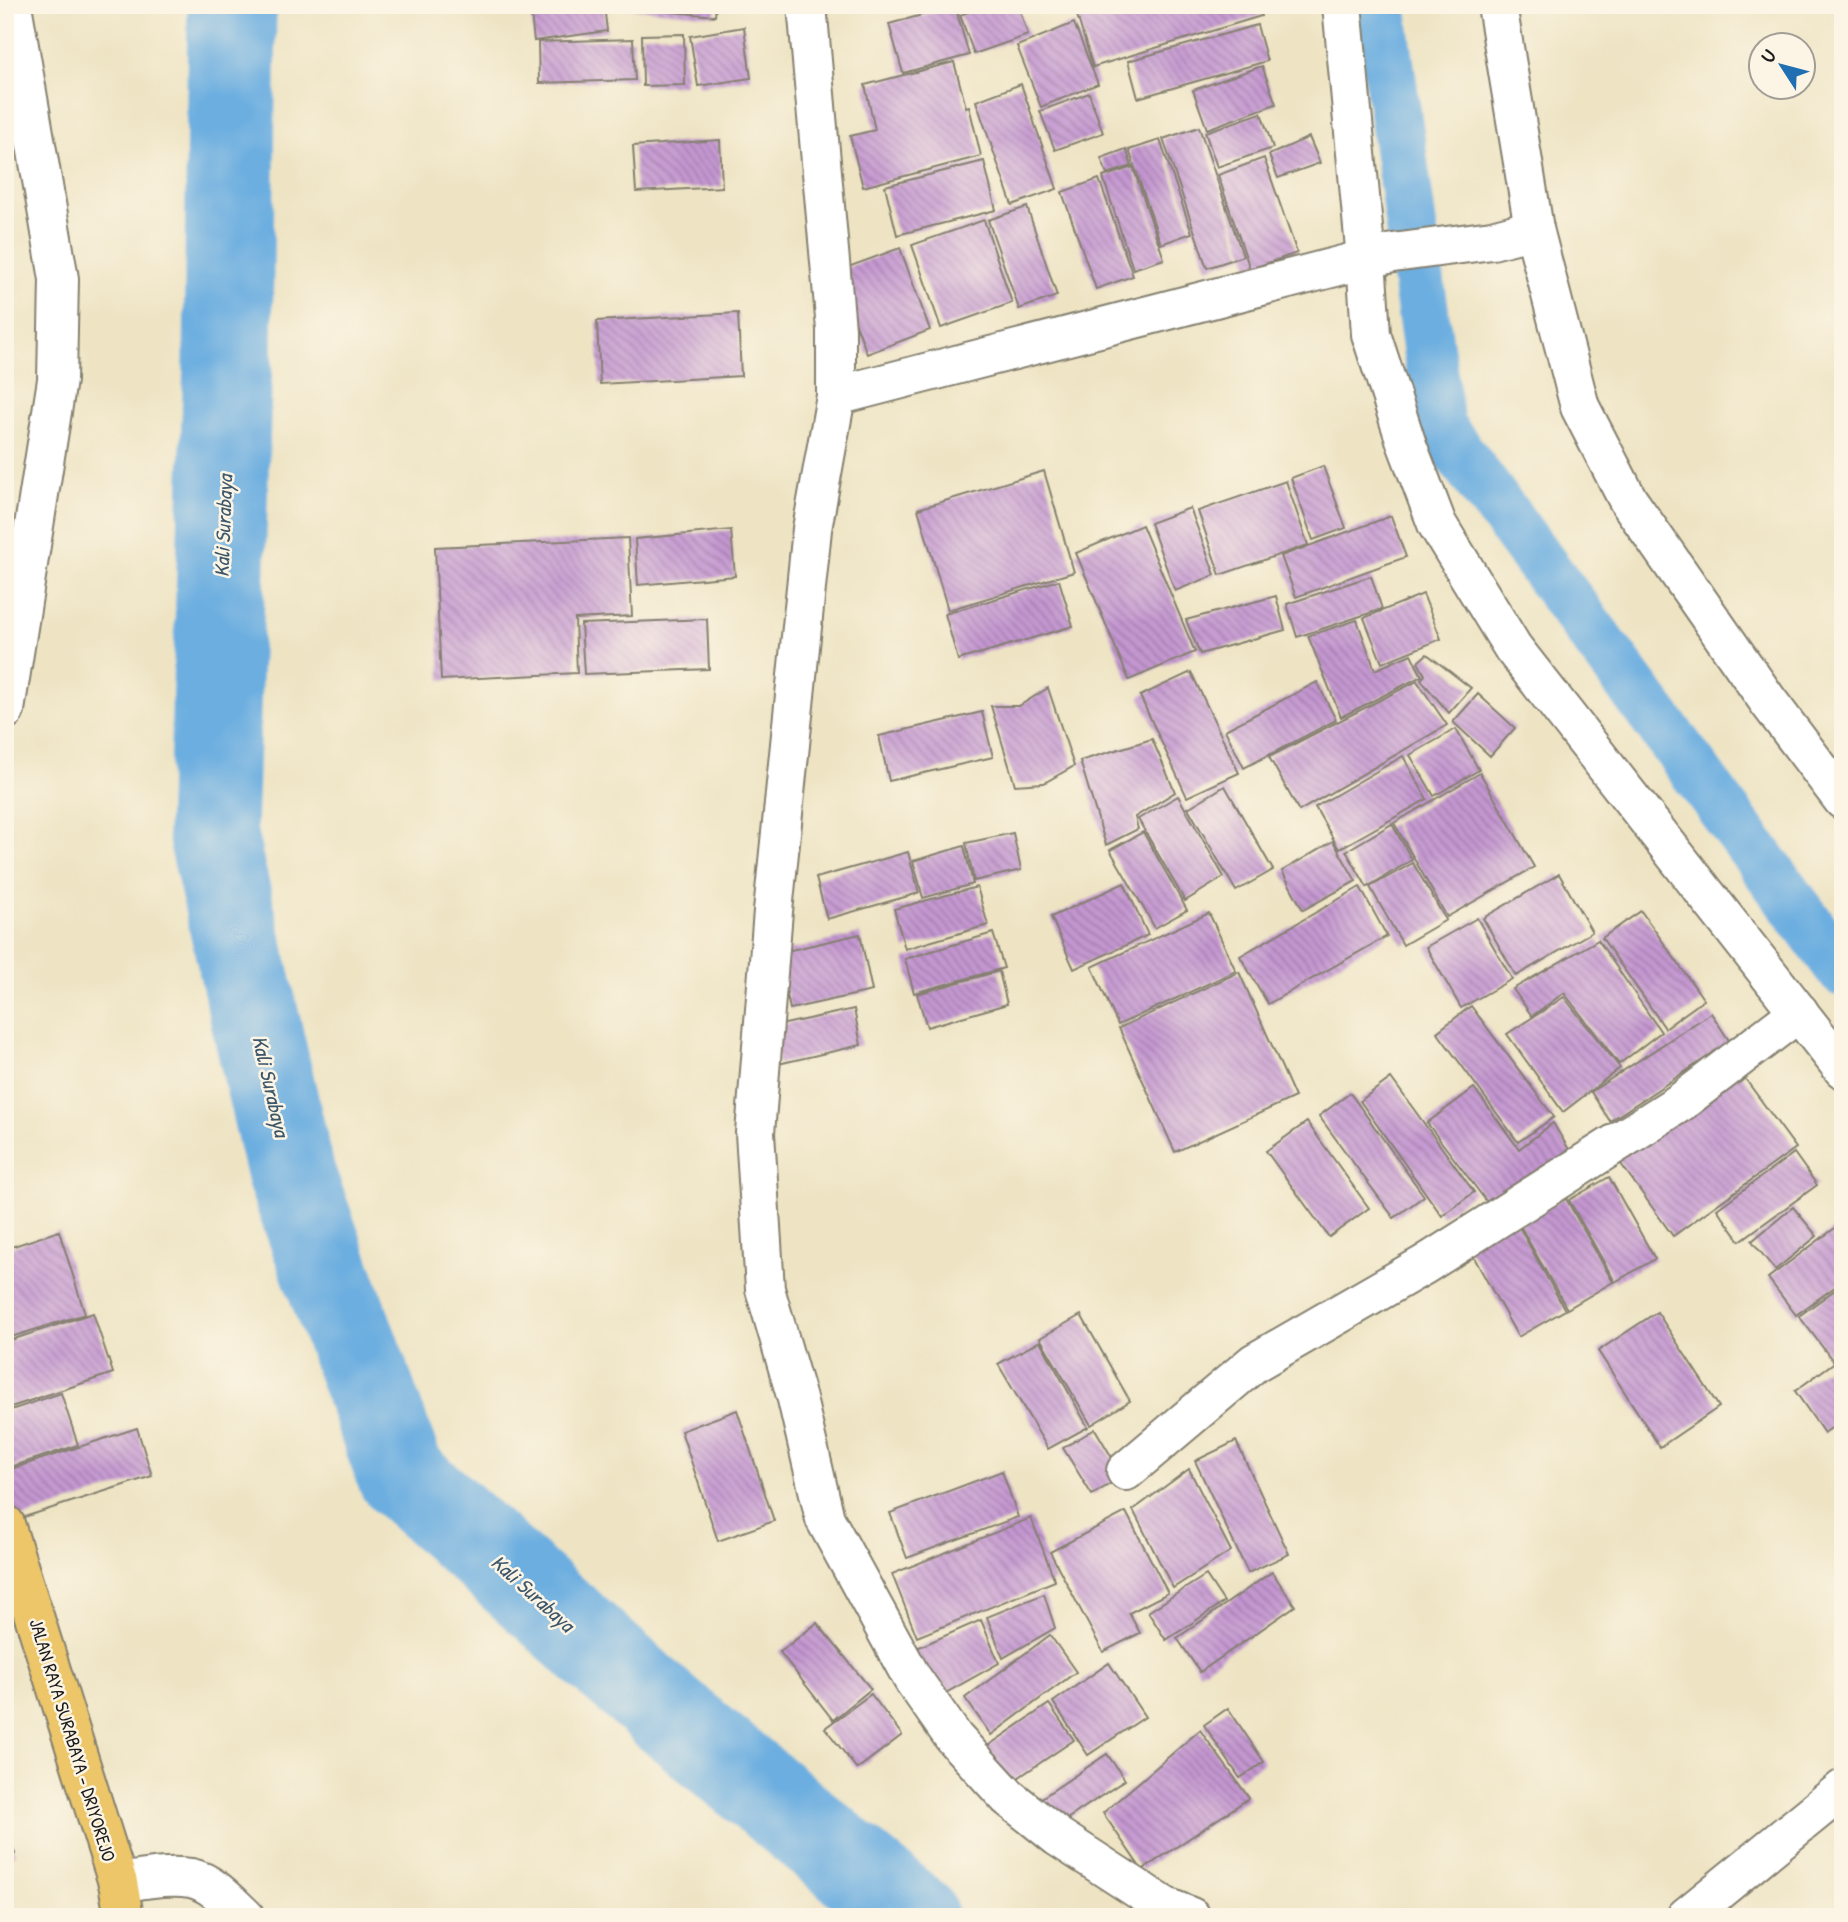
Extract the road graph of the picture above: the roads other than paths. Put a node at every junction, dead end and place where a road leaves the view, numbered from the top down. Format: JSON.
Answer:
{"nodes":[{"id":1,"x":12,"y":5,"type":"edge"},
{"id":2,"x":807,"y":5,"type":"edge"},
{"id":3,"x":1342,"y":5,"type":"edge"},
{"id":4,"x":1497,"y":5,"type":"edge"},
{"id":5,"x":1534,"y":229,"type":"junction"},
{"id":6,"x":1379,"y":256,"type":"junction"},
{"id":7,"x":836,"y":396,"type":"junction"},
{"id":8,"x":5,"y":710,"type":"edge"},
{"id":9,"x":1843,"y":800,"type":"edge"},
{"id":10,"x":1799,"y":1012,"type":"junction"},
{"id":11,"x":1843,"y":1069,"type":"edge"},
{"id":12,"x":1126,"y":1471,"type":"dead end"},
{"id":13,"x":5,"y":1524,"type":"edge"},
{"id":14,"x":1843,"y":1789,"type":"edge"},
{"id":15,"x":121,"y":1900,"type":"edge"},
{"id":16,"x":245,"y":1917,"type":"edge"},
{"id":17,"x":1191,"y":1917,"type":"edge"},
{"id":18,"x":1686,"y":1917,"type":"edge"}],
"edges":[{"from":1,"to":8,"type":"street"},
{"from":2,"to":7,"type":"street"},
{"from":3,"to":6,"type":"street"},
{"from":4,"to":5,"type":"street"},
{"from":5,"to":6,"type":"street"},
{"from":5,"to":9,"type":"street"},
{"from":6,"to":7,"type":"street"},
{"from":6,"to":10,"type":"street"},
{"from":7,"to":17,"type":"street"},
{"from":10,"to":11,"type":"street"},
{"from":10,"to":12,"type":"street"},
{"from":13,"to":15,"type":"main road","name":"JALAN RAYA SURABAYA - DRIYOREJO"},
{"from":14,"to":18,"type":"street"},
{"from":15,"to":16,"type":"street"}]}
